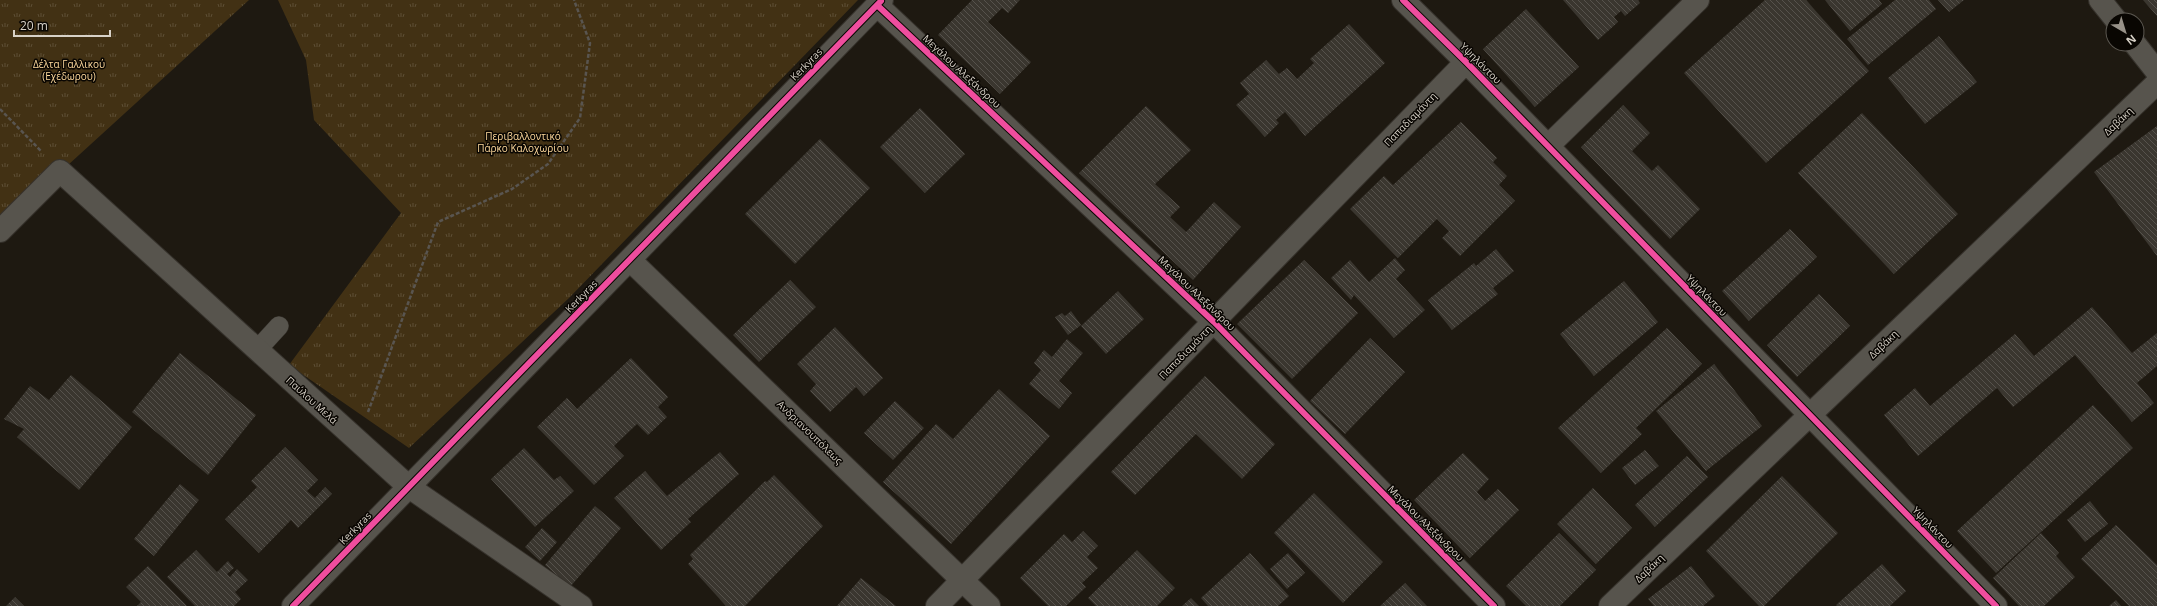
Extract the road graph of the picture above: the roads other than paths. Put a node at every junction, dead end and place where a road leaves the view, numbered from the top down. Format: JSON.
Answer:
{"nodes":[{"id":1,"x":1403,"y":0,"type":"edge"},
{"id":2,"x":1698,"y":0,"type":"edge"},
{"id":3,"x":2100,"y":0,"type":"edge"},
{"id":4,"x":880,"y":2,"type":"edge"},
{"id":5,"x":2110,"y":12,"type":"edge"},
{"id":6,"x":2141,"y":52,"type":"edge"},
{"id":7,"x":1466,"y":62,"type":"junction"},
{"id":8,"x":2157,"y":72,"type":"edge"},
{"id":9,"x":2157,"y":83,"type":"edge"},
{"id":10,"x":1548,"y":146,"type":"junction"},
{"id":11,"x":0,"y":231,"type":"edge"},
{"id":12,"x":630,"y":260,"type":"junction"},
{"id":13,"x":1214,"y":322,"type":"junction"},
{"id":14,"x":279,"y":326,"type":"dead end"},
{"id":15,"x":257,"y":350,"type":"junction"},
{"id":16,"x":1810,"y":415,"type":"junction"},
{"id":17,"x":409,"y":487,"type":"junction"},
{"id":18,"x":962,"y":579,"type":"junction"},
{"id":19,"x":294,"y":606,"type":"edge"},
{"id":20,"x":581,"y":606,"type":"edge"},
{"id":21,"x":937,"y":606,"type":"edge"},
{"id":22,"x":989,"y":606,"type":"edge"},
{"id":23,"x":1494,"y":606,"type":"edge"},
{"id":24,"x":1610,"y":606,"type":"edge"},
{"id":25,"x":1996,"y":606,"type":"edge"}],
"edges":[{"from":1,"to":7,"type":"street","name":"Υψηλάντου"},
{"from":2,"to":10,"type":"street"},
{"from":3,"to":5,"type":"street"},
{"from":4,"to":12,"type":"street","name":"Kerkyras"},
{"from":4,"to":13,"type":"street","name":"Μεγάλου Αλεξάνδρου"},
{"from":6,"to":8,"type":"street"},
{"from":7,"to":10,"type":"street","name":"Υψηλάντου"},
{"from":7,"to":13,"type":"street","name":"Παπαδιαμάντη"},
{"from":9,"to":16,"type":"street","name":"Δαβάκη"},
{"from":10,"to":16,"type":"street","name":"Υψηλάντου"},
{"from":11,"to":15,"type":"street","name":"Παύλου Μελά"},
{"from":12,"to":17,"type":"street","name":"Kerkyras"},
{"from":12,"to":18,"type":"street","name":"Ανδριανουπόλεως"},
{"from":13,"to":18,"type":"street","name":"Παπαδιαμάντη"},
{"from":13,"to":23,"type":"street","name":"Μεγάλου Αλεξάνδρου"},
{"from":14,"to":15,"type":"lane"},
{"from":15,"to":17,"type":"street","name":"Παύλου Μελά"},
{"from":16,"to":24,"type":"street","name":"Δαβάκη"},
{"from":16,"to":25,"type":"street","name":"Υψηλάντου"},
{"from":17,"to":19,"type":"street","name":"Kerkyras"},
{"from":17,"to":20,"type":"street","name":"Παύλου Μελά"},
{"from":18,"to":21,"type":"street","name":"Παπαδιαμάντη"},
{"from":18,"to":22,"type":"street","name":"Ανδριανουπόλεως"}]}
